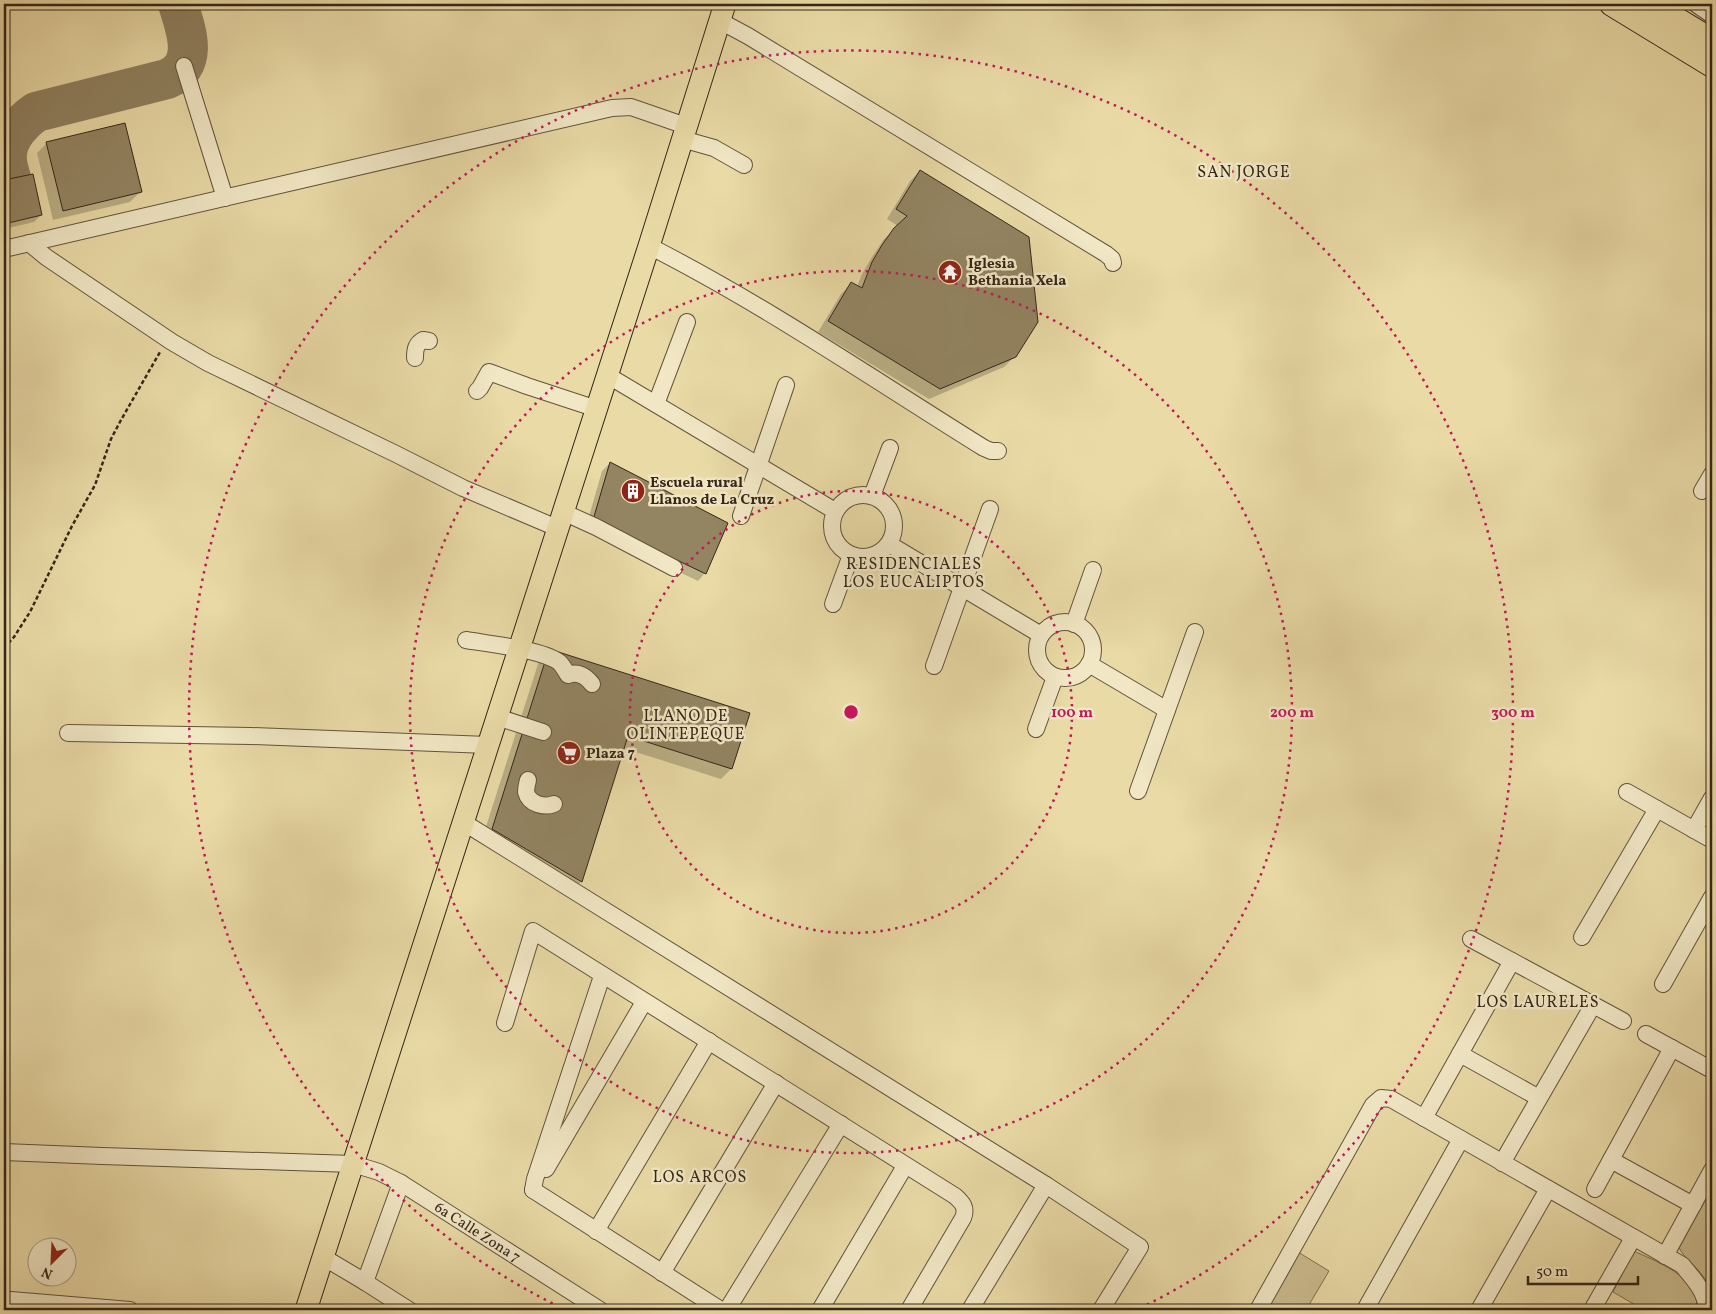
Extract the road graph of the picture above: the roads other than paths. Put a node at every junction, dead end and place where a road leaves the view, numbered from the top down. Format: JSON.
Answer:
{"nodes":[{"id":1,"x":1612,"y":4,"type":"edge"},
{"id":2,"x":1652,"y":4,"type":"edge"},
{"id":3,"x":1696,"y":4,"type":"edge"},
{"id":4,"x":722,"y":13,"type":"edge"},
{"id":5,"x":1712,"y":15,"type":"edge"},
{"id":6,"x":1712,"y":40,"type":"edge"},
{"id":7,"x":1712,"y":65,"type":"edge"},
{"id":8,"x":184,"y":66,"type":"dead end"},
{"id":9,"x":684,"y":132,"type":"junction"},
{"id":10,"x":744,"y":165,"type":"dead end"},
{"id":11,"x":225,"y":198,"type":"junction"},
{"id":12,"x":29,"y":243,"type":"junction"},
{"id":13,"x":649,"y":246,"type":"junction"},
{"id":14,"x":4,"y":249,"type":"edge"},
{"id":15,"x":1113,"y":263,"type":"dead end"},
{"id":16,"x":687,"y":322,"type":"dead end"},
{"id":17,"x":429,"y":341,"type":"dead end"},
{"id":18,"x":415,"y":358,"type":"dead end"},
{"id":19,"x":607,"y":375,"type":"junction"},
{"id":20,"x":786,"y":385,"type":"dead end"},
{"id":21,"x":477,"y":391,"type":"dead end"},
{"id":22,"x":656,"y":404,"type":"junction"},
{"id":23,"x":597,"y":409,"type":"junction"},
{"id":24,"x":890,"y":448,"type":"dead end"},
{"id":25,"x":998,"y":451,"type":"dead end"},
{"id":26,"x":758,"y":466,"type":"junction"},
{"id":27,"x":1712,"y":474,"type":"edge"},
{"id":28,"x":1702,"y":491,"type":"dead end"},
{"id":29,"x":872,"y":496,"type":"junction"},
{"id":30,"x":990,"y":509,"type":"dead end"},
{"id":31,"x":835,"y":511,"type":"junction"},
{"id":32,"x":741,"y":516,"type":"dead end"},
{"id":33,"x":560,"y":520,"type":"junction"},
{"id":34,"x":889,"y":544,"type":"junction"},
{"id":35,"x":851,"y":555,"type":"junction"},
{"id":36,"x":674,"y":568,"type":"dead end"},
{"id":37,"x":1093,"y":570,"type":"dead end"},
{"id":38,"x":962,"y":588,"type":"junction"},
{"id":39,"x":833,"y":604,"type":"dead end"},
{"id":40,"x":1074,"y":624,"type":"junction"},
{"id":41,"x":1195,"y":632,"type":"dead end"},
{"id":42,"x":1041,"y":635,"type":"junction"},
{"id":43,"x":466,"y":640,"type":"dead end"},
{"id":44,"x":519,"y":649,"type":"junction"},
{"id":45,"x":1089,"y":664,"type":"junction"},
{"id":46,"x":934,"y":666,"type":"dead end"},
{"id":47,"x":1055,"y":677,"type":"junction"},
{"id":48,"x":592,"y":684,"type":"dead end"},
{"id":49,"x":1167,"y":710,"type":"junction"},
{"id":50,"x":497,"y":717,"type":"junction"},
{"id":51,"x":1036,"y":728,"type":"dead end"},
{"id":52,"x":543,"y":732,"type":"dead end"},
{"id":53,"x":68,"y":733,"type":"dead end"},
{"id":54,"x":488,"y":745,"type":"junction"},
{"id":55,"x":528,"y":780,"type":"dead end"},
{"id":56,"x":1138,"y":791,"type":"dead end"},
{"id":57,"x":1627,"y":792,"type":"dead end"},
{"id":58,"x":1712,"y":798,"type":"edge"},
{"id":59,"x":554,"y":804,"type":"dead end"},
{"id":60,"x":1657,"y":809,"type":"junction"},
{"id":61,"x":463,"y":822,"type":"junction"},
{"id":62,"x":1694,"y":830,"type":"junction"},
{"id":63,"x":1712,"y":840,"type":"edge"},
{"id":64,"x":1712,"y":897,"type":"edge"},
{"id":65,"x":1582,"y":937,"type":"dead end"},
{"id":66,"x":1472,"y":939,"type":"dead end"},
{"id":67,"x":1512,"y":961,"type":"junction"},
{"id":68,"x":602,"y":976,"type":"junction"},
{"id":69,"x":1663,"y":984,"type":"dead end"},
{"id":70,"x":644,"y":1002,"type":"junction"},
{"id":71,"x":1592,"y":1005,"type":"junction"},
{"id":72,"x":1623,"y":1021,"type":"dead end"},
{"id":73,"x":506,"y":1023,"type":"dead end"},
{"id":74,"x":1646,"y":1034,"type":"dead end"},
{"id":75,"x":710,"y":1041,"type":"junction"},
{"id":76,"x":1672,"y":1048,"type":"junction"},
{"id":77,"x":1460,"y":1054,"type":"junction"},
{"id":78,"x":1712,"y":1070,"type":"edge"},
{"id":79,"x":776,"y":1083,"type":"junction"},
{"id":80,"x":1539,"y":1098,"type":"junction"},
{"id":81,"x":1424,"y":1118,"type":"junction"},
{"id":82,"x":841,"y":1124,"type":"junction"},
{"id":83,"x":1462,"y":1139,"type":"junction"},
{"id":84,"x":4,"y":1152,"type":"edge"},
{"id":85,"x":1611,"y":1160,"type":"junction"},
{"id":86,"x":1502,"y":1163,"type":"junction"},
{"id":87,"x":353,"y":1164,"type":"junction"},
{"id":88,"x":906,"y":1166,"type":"junction"},
{"id":89,"x":1712,"y":1170,"type":"edge"},
{"id":90,"x":401,"y":1183,"type":"junction"},
{"id":91,"x":1046,"y":1186,"type":"junction"},
{"id":92,"x":1548,"y":1189,"type":"junction"},
{"id":93,"x":1595,"y":1189,"type":"dead end"},
{"id":94,"x":533,"y":1190,"type":"junction"},
{"id":95,"x":1693,"y":1205,"type":"junction"},
{"id":96,"x":596,"y":1231,"type":"junction"},
{"id":97,"x":1633,"y":1238,"type":"junction"},
{"id":98,"x":1665,"y":1256,"type":"junction"},
{"id":99,"x":323,"y":1257,"type":"junction"},
{"id":100,"x":662,"y":1273,"type":"junction"},
{"id":101,"x":365,"y":1282,"type":"junction"},
{"id":102,"x":11,"y":1300,"type":"dead end"},
{"id":103,"x":1707,"y":1308,"type":"edge"},
{"id":104,"x":130,"y":1310,"type":"edge"},
{"id":105,"x":306,"y":1310,"type":"edge"},
{"id":106,"x":409,"y":1310,"type":"edge"},
{"id":107,"x":600,"y":1310,"type":"edge"},
{"id":108,"x":721,"y":1310,"type":"edge"},
{"id":109,"x":728,"y":1310,"type":"edge"},
{"id":110,"x":820,"y":1310,"type":"edge"},
{"id":111,"x":909,"y":1310,"type":"edge"},
{"id":112,"x":970,"y":1310,"type":"edge"},
{"id":113,"x":1101,"y":1310,"type":"edge"},
{"id":114,"x":1258,"y":1310,"type":"edge"},
{"id":115,"x":1365,"y":1310,"type":"edge"},
{"id":116,"x":1479,"y":1310,"type":"edge"},
{"id":117,"x":1592,"y":1310,"type":"edge"}],
"edges":[{"from":1,"to":7,"type":"highway"},
{"from":2,"to":6,"type":"highway"},
{"from":3,"to":5,"type":"street"},
{"from":4,"to":9,"type":"main road"},
{"from":4,"to":15,"type":"street"},
{"from":8,"to":11,"type":"street"},
{"from":9,"to":10,"type":"street"},
{"from":9,"to":11,"type":"street"},
{"from":9,"to":13,"type":"main road"},
{"from":11,"to":12,"type":"street"},
{"from":12,"to":14,"type":"street"},
{"from":12,"to":33,"type":"street"},
{"from":13,"to":19,"type":"main road"},
{"from":13,"to":25,"type":"street"},
{"from":16,"to":22,"type":"street"},
{"from":17,"to":18,"type":"street"},
{"from":19,"to":22,"type":"street"},
{"from":19,"to":23,"type":"main road"},
{"from":20,"to":26,"type":"street"},
{"from":21,"to":23,"type":"street"},
{"from":22,"to":26,"type":"street"},
{"from":23,"to":33,"type":"main road"},
{"from":24,"to":29,"type":"street"},
{"from":26,"to":31,"type":"street"},
{"from":26,"to":32,"type":"street"},
{"from":27,"to":28,"type":"street"},
{"from":29,"to":31,"type":"street"},
{"from":29,"to":34,"type":"street"},
{"from":30,"to":38,"type":"street"},
{"from":31,"to":35,"type":"street"},
{"from":33,"to":36,"type":"street"},
{"from":33,"to":44,"type":"main road"},
{"from":34,"to":35,"type":"street"},
{"from":34,"to":38,"type":"street"},
{"from":35,"to":39,"type":"street"},
{"from":37,"to":40,"type":"street"},
{"from":38,"to":42,"type":"street"},
{"from":38,"to":46,"type":"street"},
{"from":40,"to":42,"type":"street"},
{"from":40,"to":45,"type":"street"},
{"from":41,"to":49,"type":"street"},
{"from":42,"to":47,"type":"street"},
{"from":43,"to":44,"type":"street"},
{"from":44,"to":48,"type":"street"},
{"from":44,"to":50,"type":"main road"},
{"from":45,"to":47,"type":"street"},
{"from":45,"to":49,"type":"street"},
{"from":47,"to":51,"type":"street"},
{"from":49,"to":56,"type":"street"},
{"from":50,"to":52,"type":"street"},
{"from":50,"to":54,"type":"main road"},
{"from":53,"to":54,"type":"street"},
{"from":54,"to":61,"type":"main road"},
{"from":55,"to":59,"type":"street"},
{"from":57,"to":60,"type":"street"},
{"from":58,"to":62,"type":"street"},
{"from":60,"to":62,"type":"street"},
{"from":60,"to":65,"type":"street"},
{"from":61,"to":87,"type":"main road"},
{"from":61,"to":91,"type":"street"},
{"from":62,"to":63,"type":"street"},
{"from":64,"to":69,"type":"street"},
{"from":66,"to":67,"type":"street"},
{"from":67,"to":71,"type":"street"},
{"from":67,"to":77,"type":"street"},
{"from":68,"to":70,"type":"street"},
{"from":68,"to":73,"type":"street"},
{"from":68,"to":94,"type":"street"},
{"from":70,"to":75,"type":"street"},
{"from":70,"to":94,"type":"street"},
{"from":71,"to":72,"type":"street"},
{"from":71,"to":80,"type":"street"},
{"from":74,"to":76,"type":"street"},
{"from":75,"to":79,"type":"street"},
{"from":75,"to":96,"type":"street"},
{"from":76,"to":78,"type":"street"},
{"from":76,"to":85,"type":"street"},
{"from":77,"to":80,"type":"street"},
{"from":77,"to":81,"type":"street"},
{"from":79,"to":82,"type":"street"},
{"from":79,"to":100,"type":"street"},
{"from":80,"to":86,"type":"street"},
{"from":81,"to":83,"type":"street"},
{"from":81,"to":114,"type":"street"},
{"from":82,"to":88,"type":"street"},
{"from":82,"to":109,"type":"street"},
{"from":83,"to":86,"type":"street"},
{"from":83,"to":115,"type":"street"},
{"from":84,"to":87,"type":"street","name":"6a Calle Zona 7"},
{"from":85,"to":93,"type":"street"},
{"from":85,"to":95,"type":"street"},
{"from":86,"to":92,"type":"street"},
{"from":87,"to":90,"type":"street","name":"6a Calle Zona 7"},
{"from":87,"to":99,"type":"main road"},
{"from":88,"to":110,"type":"street"},
{"from":88,"to":111,"type":"street"},
{"from":89,"to":95,"type":"street"},
{"from":90,"to":101,"type":"street"},
{"from":90,"to":107,"type":"street","name":"6a Calle Zona 7"},
{"from":91,"to":112,"type":"street"},
{"from":91,"to":113,"type":"street"},
{"from":92,"to":97,"type":"street"},
{"from":92,"to":116,"type":"street"},
{"from":94,"to":96,"type":"street"},
{"from":95,"to":98,"type":"street"},
{"from":96,"to":100,"type":"street"},
{"from":97,"to":98,"type":"street"},
{"from":97,"to":117,"type":"street"},
{"from":98,"to":103,"type":"street"},
{"from":99,"to":101,"type":"street"},
{"from":99,"to":105,"type":"main road"},
{"from":100,"to":108,"type":"street"},
{"from":101,"to":106,"type":"street"},
{"from":102,"to":104,"type":"street"}]}
